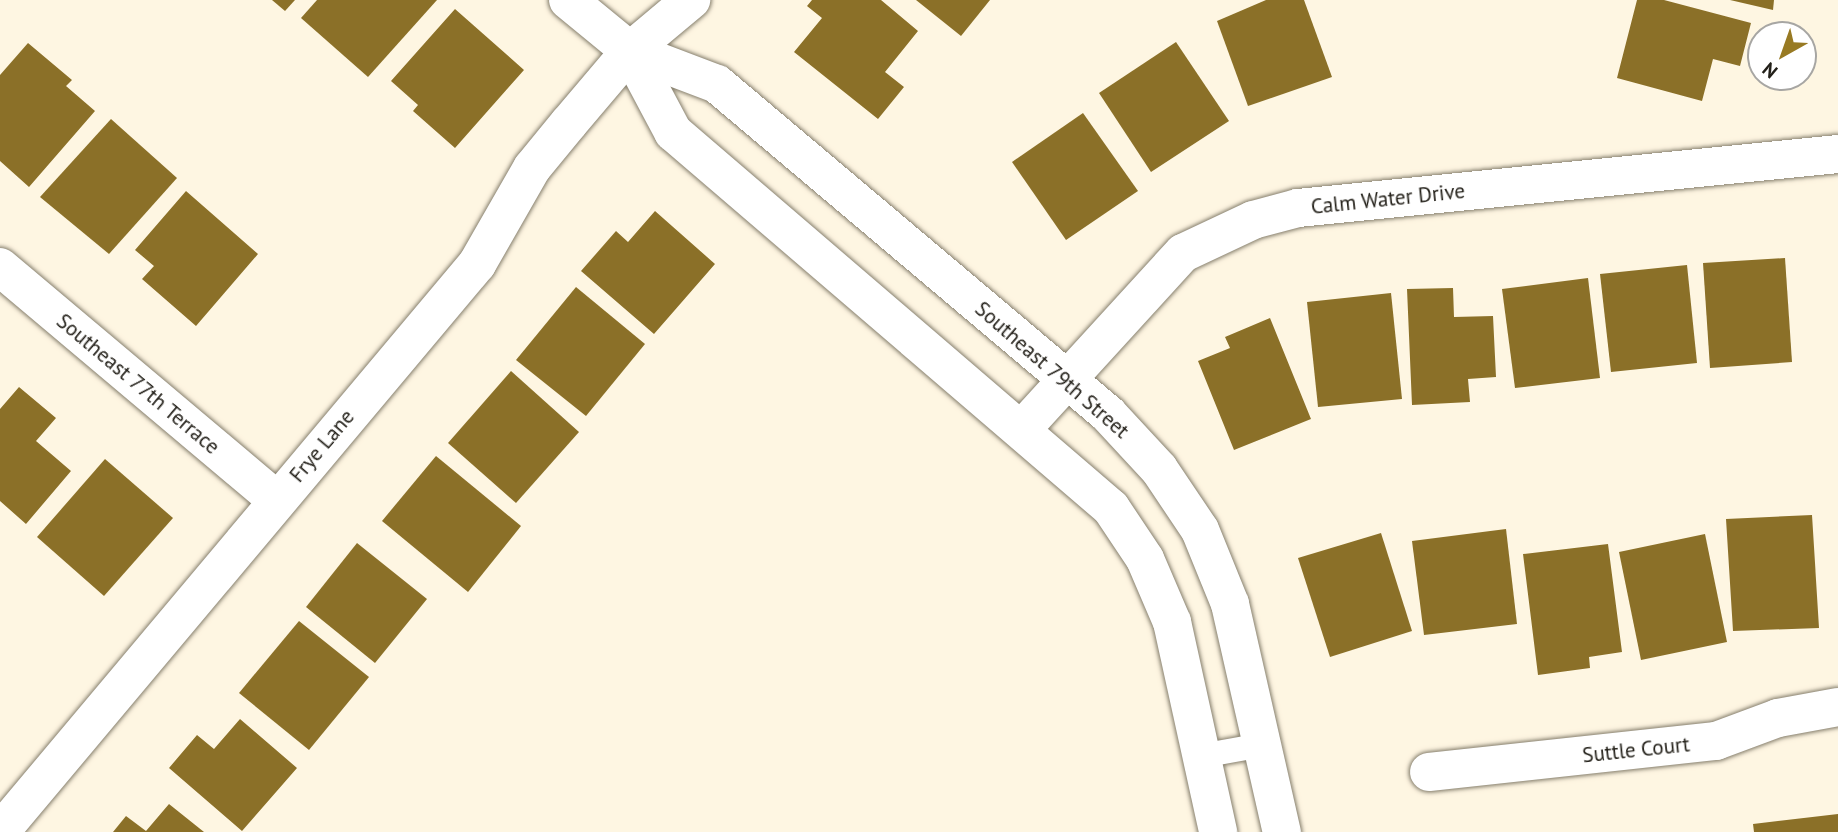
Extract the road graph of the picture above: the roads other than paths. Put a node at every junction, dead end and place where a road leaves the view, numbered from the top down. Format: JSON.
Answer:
{"nodes":[{"id":1,"x":568,"y":0,"type":"edge"},
{"id":2,"x":658,"y":0,"type":"edge"},
{"id":3,"x":691,"y":0,"type":"edge"},
{"id":4,"x":630,"y":51,"type":"junction"},
{"id":5,"x":1838,"y":154,"type":"edge"},
{"id":6,"x":0,"y":268,"type":"edge"},
{"id":7,"x":1064,"y":379,"type":"junction"},
{"id":8,"x":1023,"y":428,"type":"junction"},
{"id":9,"x":277,"y":500,"type":"junction"},
{"id":10,"x":1838,"y":707,"type":"edge"},
{"id":11,"x":1262,"y":745,"type":"junction"},
{"id":12,"x":1201,"y":756,"type":"junction"},
{"id":13,"x":1429,"y":772,"type":"dead end"},
{"id":14,"x":0,"y":832,"type":"edge"},
{"id":15,"x":1218,"y":832,"type":"edge"},
{"id":16,"x":1282,"y":832,"type":"edge"}],
"edges":[{"from":1,"to":4,"type":"street","name":"Southeast 79th Street"},
{"from":2,"to":4,"type":"street","name":"Frye Lane"},
{"from":3,"to":4,"type":"street","name":"Frye Lane"},
{"from":4,"to":7,"type":"street","name":"Southeast 79th Street"},
{"from":4,"to":8,"type":"street","name":"Southeast 79th Street"},
{"from":4,"to":9,"type":"street","name":"Frye Lane"},
{"from":5,"to":7,"type":"street","name":"Calm Water Drive"},
{"from":6,"to":9,"type":"street","name":"Southeast 77th Terrace"},
{"from":7,"to":8,"type":"street","name":"Calm Water Drive"},
{"from":7,"to":11,"type":"street","name":"Southeast 79th Street"},
{"from":8,"to":12,"type":"street","name":"Southeast 79th Street"},
{"from":9,"to":14,"type":"street","name":"Frye Lane"},
{"from":10,"to":13,"type":"street","name":"Suttle Court"},
{"from":11,"to":12,"type":"lane"},
{"from":11,"to":16,"type":"street","name":"Southeast 79th Street"},
{"from":12,"to":15,"type":"street","name":"Southeast 79th Street"}]}
